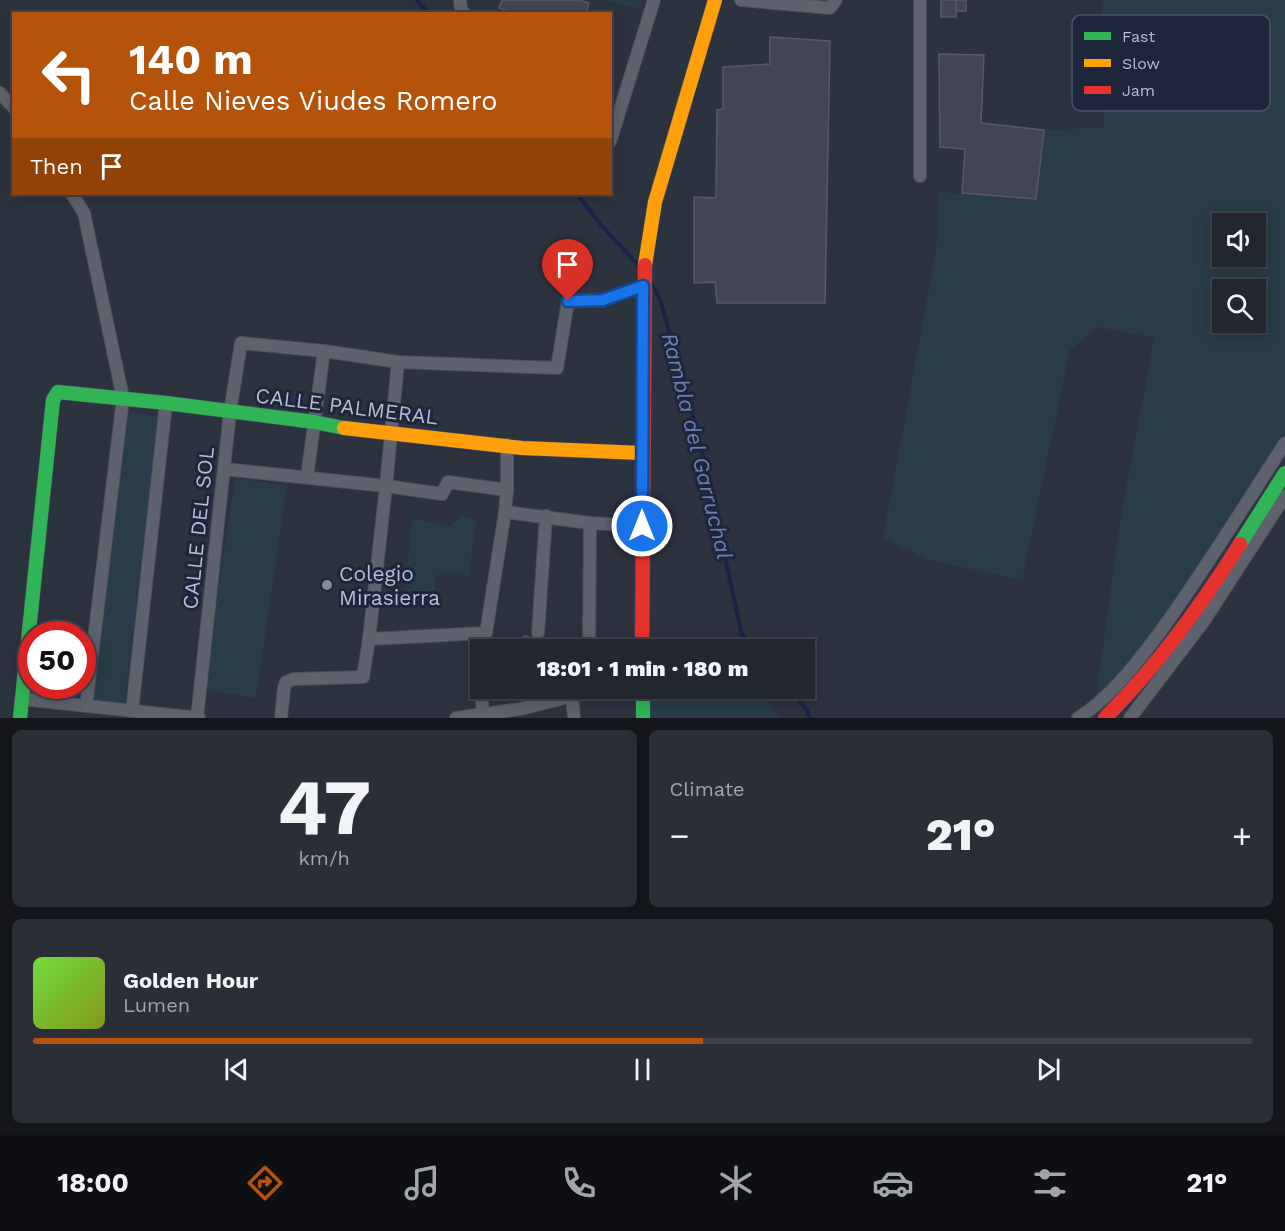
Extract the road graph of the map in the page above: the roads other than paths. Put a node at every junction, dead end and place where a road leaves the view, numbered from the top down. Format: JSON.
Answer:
{"nodes":[{"id":1,"x":654,"y":0,"type":"edge"},
{"id":2,"x":715,"y":0,"type":"edge"},
{"id":3,"x":741,"y":0,"type":"edge"},
{"id":4,"x":836,"y":0,"type":"edge"},
{"id":5,"x":920,"y":0,"type":"edge"},
{"id":6,"x":0,"y":93,"type":"edge"},
{"id":7,"x":12,"y":106,"type":"edge"},
{"id":8,"x":612,"y":136,"type":"edge"},
{"id":9,"x":920,"y":176,"type":"dead end"},
{"id":10,"x":73,"y":195,"type":"edge"},
{"id":11,"x":643,"y":286,"type":"junction"},
{"id":12,"x":324,"y":351,"type":"junction"},
{"id":13,"x":398,"y":362,"type":"junction"},
{"id":14,"x":123,"y":398,"type":"junction"},
{"id":15,"x":166,"y":403,"type":"junction"},
{"id":16,"x":230,"y":412,"type":"junction"},
{"id":17,"x":314,"y":422,"type":"junction"},
{"id":18,"x":391,"y":434,"type":"junction"},
{"id":19,"x":1285,"y":443,"type":"edge"},
{"id":20,"x":507,"y":445,"type":"junction"},
{"id":21,"x":642,"y":453,"type":"junction"},
{"id":22,"x":224,"y":469,"type":"junction"},
{"id":23,"x":1285,"y":473,"type":"edge"},
{"id":24,"x":308,"y":477,"type":"junction"},
{"id":25,"x":386,"y":486,"type":"junction"},
{"id":26,"x":507,"y":490,"type":"junction"},
{"id":27,"x":1285,"y":496,"type":"edge"},
{"id":28,"x":506,"y":512,"type":"junction"},
{"id":29,"x":546,"y":516,"type":"junction"},
{"id":30,"x":590,"y":523,"type":"junction"},
{"id":31,"x":642,"y":526,"type":"junction"},
{"id":32,"x":30,"y":621,"type":"edge"},
{"id":33,"x":538,"y":633,"type":"dead end"},
{"id":34,"x":482,"y":634,"type":"junction"},
{"id":35,"x":369,"y":639,"type":"junction"},
{"id":36,"x":482,"y":639,"type":"edge"},
{"id":37,"x":589,"y":639,"type":"edge"},
{"id":38,"x":642,"y":639,"type":"edge"},
{"id":39,"x":22,"y":699,"type":"joint"},
{"id":40,"x":482,"y":699,"type":"edge"},
{"id":41,"x":562,"y":699,"type":"edge"},
{"id":42,"x":572,"y":699,"type":"edge"},
{"id":43,"x":643,"y":699,"type":"edge"},
{"id":44,"x":86,"y":706,"type":"junction"},
{"id":45,"x":132,"y":711,"type":"junction"},
{"id":46,"x":524,"y":711,"type":"edge"},
{"id":47,"x":483,"y":715,"type":"junction"},
{"id":48,"x":20,"y":718,"type":"edge"},
{"id":49,"x":198,"y":718,"type":"edge"},
{"id":50,"x":282,"y":718,"type":"edge"},
{"id":51,"x":456,"y":718,"type":"edge"},
{"id":52,"x":574,"y":718,"type":"edge"},
{"id":53,"x":643,"y":718,"type":"edge"},
{"id":54,"x":1078,"y":718,"type":"edge"},
{"id":55,"x":1105,"y":718,"type":"edge"},
{"id":56,"x":1130,"y":718,"type":"edge"}],
"edges":[{"from":1,"to":8,"type":"street"},
{"from":2,"to":11,"type":"main road"},
{"from":3,"to":4,"type":"street"},
{"from":5,"to":9,"type":"street"},
{"from":6,"to":7,"type":"street"},
{"from":10,"to":14,"type":"street"},
{"from":11,"to":13,"type":"street"},
{"from":11,"to":21,"type":"main road"},
{"from":12,"to":13,"type":"street"},
{"from":12,"to":16,"type":"street","name":"CALLE DEL SOL"},
{"from":12,"to":17,"type":"street"},
{"from":13,"to":18,"type":"street"},
{"from":14,"to":15,"type":"main road","name":"CALLE PALMERAL"},
{"from":14,"to":32,"type":"main road","name":"CALLE PALMERAL"},
{"from":14,"to":44,"type":"street"},
{"from":15,"to":16,"type":"main road","name":"CALLE PALMERAL"},
{"from":15,"to":45,"type":"street"},
{"from":16,"to":17,"type":"main road","name":"CALLE PALMERAL"},
{"from":16,"to":22,"type":"street","name":"CALLE DEL SOL"},
{"from":17,"to":18,"type":"main road","name":"CALLE PALMERAL"},
{"from":17,"to":24,"type":"street"},
{"from":18,"to":20,"type":"main road","name":"CALLE PALMERAL"},
{"from":18,"to":25,"type":"street"},
{"from":19,"to":54,"type":"street"},
{"from":20,"to":21,"type":"main road","name":"CALLE PALMERAL"},
{"from":20,"to":26,"type":"street"},
{"from":21,"to":31,"type":"main road"},
{"from":22,"to":24,"type":"street"},
{"from":22,"to":49,"type":"street","name":"CALLE DEL SOL"},
{"from":23,"to":55,"type":"main road"},
{"from":24,"to":25,"type":"street"},
{"from":25,"to":26,"type":"street"},
{"from":25,"to":35,"type":"street"},
{"from":26,"to":28,"type":"street"},
{"from":27,"to":56,"type":"street"},
{"from":28,"to":29,"type":"street"},
{"from":28,"to":34,"type":"street"},
{"from":29,"to":30,"type":"street"},
{"from":29,"to":33,"type":"street"},
{"from":30,"to":31,"type":"street"},
{"from":30,"to":37,"type":"street"},
{"from":31,"to":38,"type":"main road"},
{"from":34,"to":35,"type":"street"},
{"from":34,"to":36,"type":"street"},
{"from":35,"to":50,"type":"street"},
{"from":39,"to":44,"type":"street"},
{"from":39,"to":48,"type":"main road"},
{"from":40,"to":47,"type":"street"},
{"from":41,"to":46,"type":"street"},
{"from":42,"to":52,"type":"street"},
{"from":43,"to":53,"type":"main road"},
{"from":44,"to":45,"type":"street"},
{"from":45,"to":49,"type":"street"},
{"from":46,"to":47,"type":"street"},
{"from":47,"to":51,"type":"street"}]}
